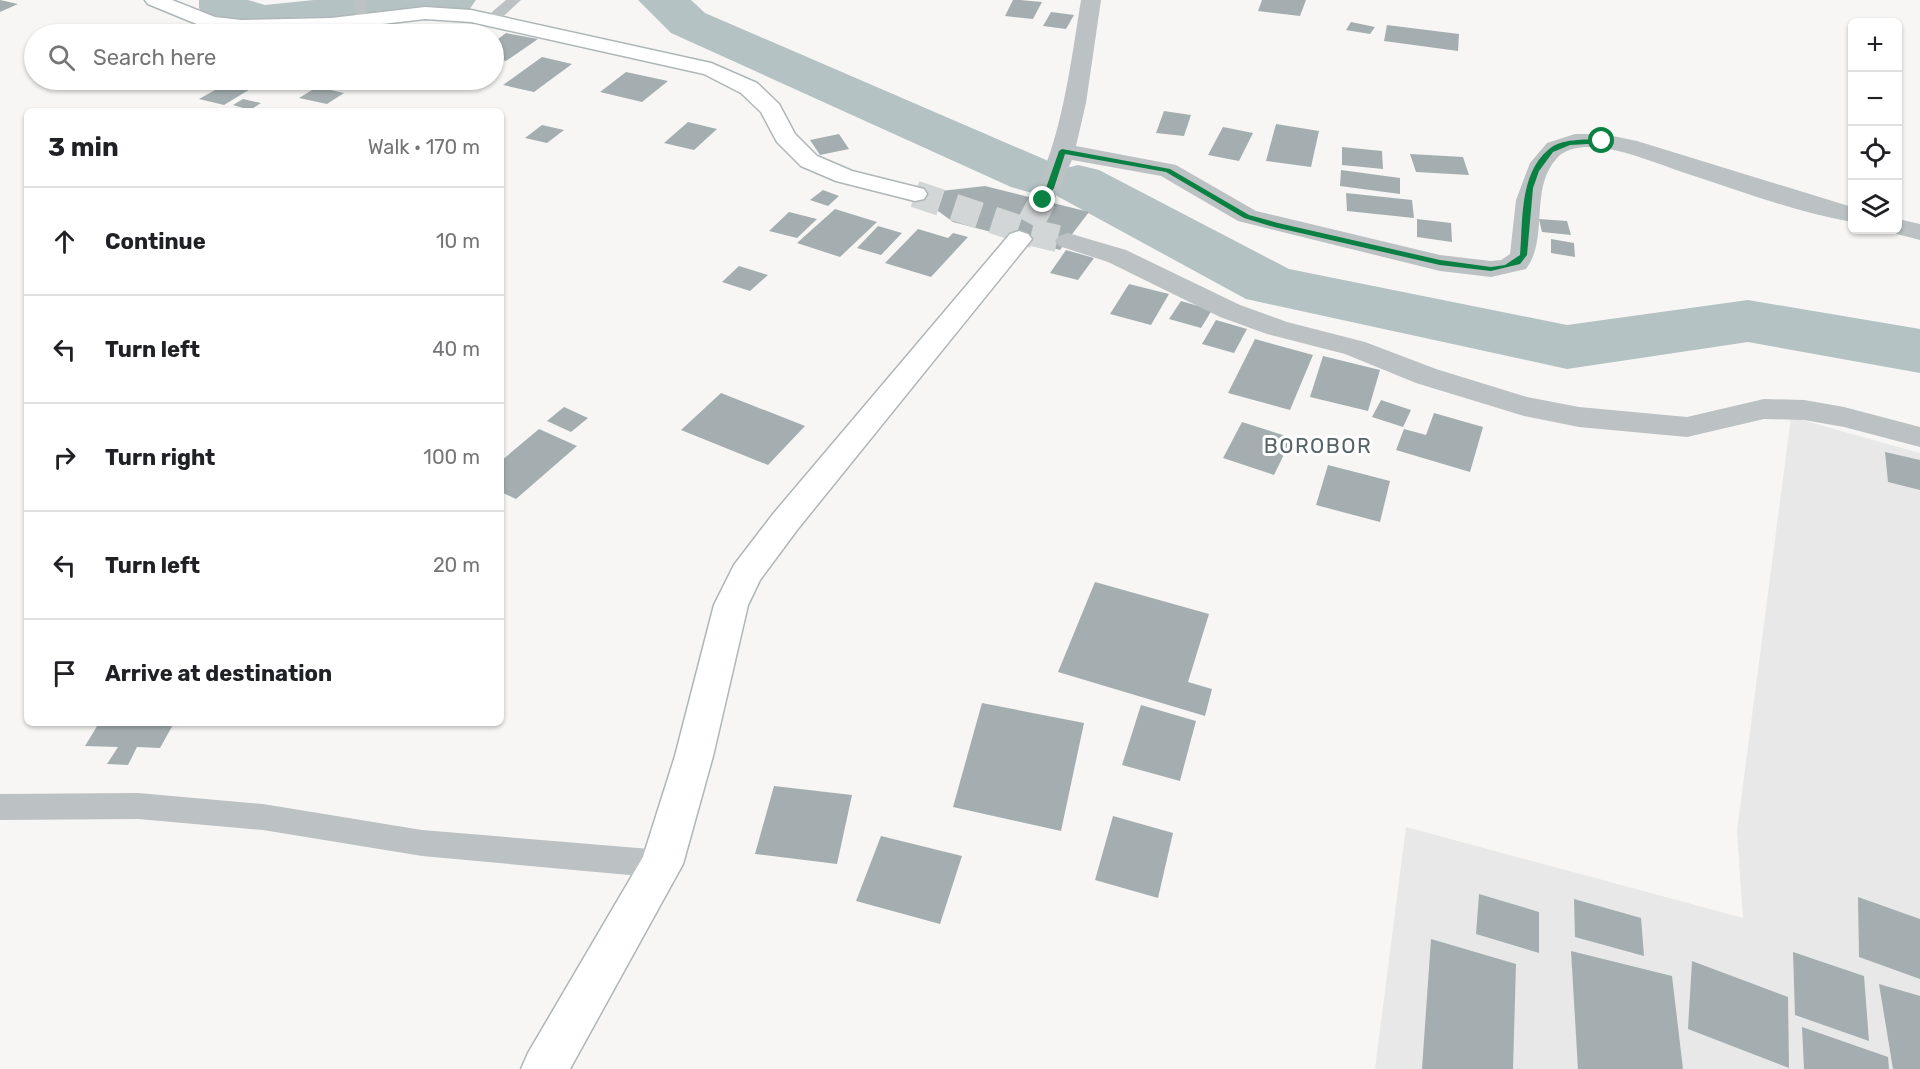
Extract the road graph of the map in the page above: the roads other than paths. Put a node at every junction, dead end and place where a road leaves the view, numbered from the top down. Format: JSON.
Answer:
{"nodes":[{"id":1,"x":155,"y":0,"type":"edge"},
{"id":2,"x":514,"y":0,"type":"edge"},
{"id":3,"x":1091,"y":0,"type":"edge"},
{"id":4,"x":361,"y":9,"type":"edge"},
{"id":5,"x":490,"y":21,"type":"junction"},
{"id":6,"x":221,"y":24,"type":"edge"},
{"id":7,"x":294,"y":24,"type":"edge"},
{"id":8,"x":504,"y":24,"type":"edge"},
{"id":9,"x":504,"y":24,"type":"edge"},
{"id":10,"x":1062,"y":151,"type":"junction"},
{"id":11,"x":915,"y":194,"type":"tunnel mouth"},
{"id":12,"x":1043,"y":200,"type":"tunnel mouth"},
{"id":13,"x":1848,"y":214,"type":"edge"},
{"id":14,"x":1902,"y":227,"type":"edge"},
{"id":15,"x":1920,"y":232,"type":"edge"},
{"id":16,"x":1019,"y":239,"type":"tunnel mouth"},
{"id":17,"x":1068,"y":241,"type":"tunnel mouth"},
{"id":18,"x":1920,"y":437,"type":"edge"},
{"id":19,"x":0,"y":807,"type":"edge"},
{"id":20,"x":662,"y":864,"type":"junction"},
{"id":21,"x":544,"y":1069,"type":"edge"}],
"edges":[{"from":1,"to":6,"type":"street"},
{"from":2,"to":5,"type":"lane"},
{"from":3,"to":10,"type":"street"},
{"from":4,"to":5,"type":"street"},
{"from":4,"to":7,"type":"street"},
{"from":5,"to":8,"type":"street"},
{"from":9,"to":11,"type":"street"},
{"from":10,"to":12,"type":"street"},
{"from":10,"to":13,"type":"street"},
{"from":14,"to":15,"type":"street"},
{"from":16,"to":20,"type":"street"},
{"from":17,"to":18,"type":"street"},
{"from":19,"to":20,"type":"lane"},
{"from":20,"to":21,"type":"street"}]}
